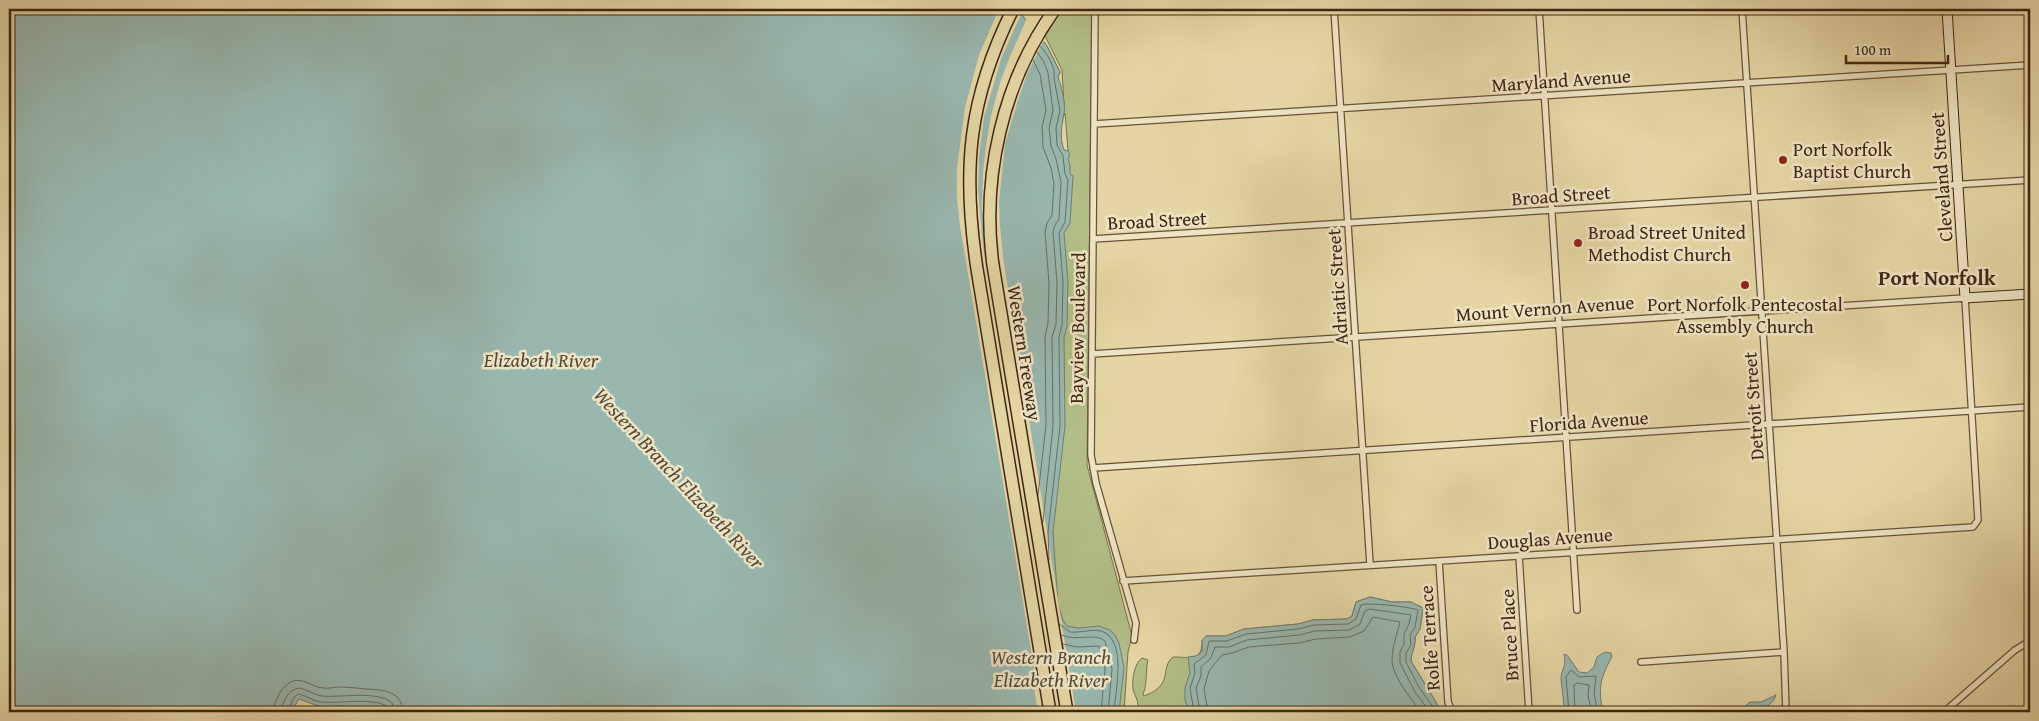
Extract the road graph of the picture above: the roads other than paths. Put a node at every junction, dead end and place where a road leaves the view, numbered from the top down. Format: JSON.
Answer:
{"nodes":[{"id":1,"x":1013,"y":9,"type":"edge"},
{"id":2,"x":1046,"y":9,"type":"edge"},
{"id":3,"x":1055,"y":9,"type":"edge"},
{"id":4,"x":1095,"y":9,"type":"edge"},
{"id":5,"x":1334,"y":9,"type":"edge"},
{"id":6,"x":1539,"y":9,"type":"edge"},
{"id":7,"x":1742,"y":9,"type":"edge"},
{"id":8,"x":1947,"y":9,"type":"edge"},
{"id":9,"x":2030,"y":66,"type":"edge"},
{"id":10,"x":1950,"y":70,"type":"junction"},
{"id":11,"x":1747,"y":83,"type":"junction"},
{"id":12,"x":1545,"y":96,"type":"junction"},
{"id":13,"x":1341,"y":109,"type":"junction"},
{"id":14,"x":1094,"y":124,"type":"junction"},
{"id":15,"x":992,"y":171,"type":"junction"},
{"id":16,"x":2030,"y":180,"type":"edge"},
{"id":17,"x":1958,"y":185,"type":"junction"},
{"id":18,"x":1754,"y":196,"type":"junction"},
{"id":19,"x":1552,"y":210,"type":"junction"},
{"id":20,"x":1348,"y":223,"type":"junction"},
{"id":21,"x":1093,"y":238,"type":"junction"},
{"id":22,"x":2030,"y":294,"type":"edge"},
{"id":23,"x":1964,"y":298,"type":"junction"},
{"id":24,"x":1762,"y":311,"type":"junction"},
{"id":25,"x":1559,"y":323,"type":"junction"},
{"id":26,"x":1355,"y":336,"type":"junction"},
{"id":27,"x":1092,"y":354,"type":"junction"},
{"id":28,"x":2030,"y":407,"type":"edge"},
{"id":29,"x":1972,"y":411,"type":"junction"},
{"id":30,"x":1769,"y":425,"type":"junction"},
{"id":31,"x":1566,"y":438,"type":"junction"},
{"id":32,"x":1362,"y":451,"type":"junction"},
{"id":33,"x":1093,"y":468,"type":"junction"},
{"id":34,"x":1977,"y":524,"type":"joint"},
{"id":35,"x":1776,"y":538,"type":"junction"},
{"id":36,"x":1573,"y":552,"type":"junction"},
{"id":37,"x":1520,"y":556,"type":"junction"},
{"id":38,"x":1439,"y":561,"type":"junction"},
{"id":39,"x":1370,"y":564,"type":"junction"},
{"id":40,"x":1123,"y":581,"type":"junction"},
{"id":41,"x":1577,"y":610,"type":"dead end"},
{"id":42,"x":1134,"y":640,"type":"dead end"},
{"id":43,"x":2030,"y":641,"type":"edge"},
{"id":44,"x":1784,"y":652,"type":"junction"},
{"id":45,"x":1640,"y":662,"type":"dead end"},
{"id":46,"x":1050,"y":712,"type":"edge"},
{"id":47,"x":1067,"y":712,"type":"edge"},
{"id":48,"x":1452,"y":712,"type":"edge"},
{"id":49,"x":1529,"y":712,"type":"edge"},
{"id":50,"x":1786,"y":712,"type":"edge"},
{"id":51,"x":1944,"y":712,"type":"edge"}],
"edges":[{"from":1,"to":46,"type":"highway","name":"Western Freeway"},
{"from":2,"to":15,"type":"highway"},
{"from":3,"to":15,"type":"highway","name":"Western Freeway"},
{"from":4,"to":14,"type":"street","name":"Bayview Boulevard"},
{"from":5,"to":13,"type":"street","name":"Adriatic Street"},
{"from":6,"to":12,"type":"street"},
{"from":7,"to":11,"type":"street","name":"Detroit Street"},
{"from":8,"to":10,"type":"street","name":"Cleveland Street"},
{"from":9,"to":10,"type":"street","name":"Maryland Avenue"},
{"from":10,"to":11,"type":"street","name":"Maryland Avenue"},
{"from":10,"to":17,"type":"street","name":"Cleveland Street"},
{"from":11,"to":12,"type":"street","name":"Maryland Avenue"},
{"from":11,"to":18,"type":"street","name":"Detroit Street"},
{"from":12,"to":13,"type":"street","name":"Maryland Avenue"},
{"from":12,"to":19,"type":"street"},
{"from":13,"to":14,"type":"street","name":"Maryland Avenue"},
{"from":13,"to":20,"type":"street","name":"Adriatic Street"},
{"from":14,"to":21,"type":"street","name":"Bayview Boulevard"},
{"from":15,"to":47,"type":"highway","name":"Western Freeway"},
{"from":16,"to":17,"type":"street","name":"Broad Street"},
{"from":17,"to":18,"type":"street","name":"Broad Street"},
{"from":17,"to":23,"type":"street","name":"Cleveland Street"},
{"from":18,"to":19,"type":"street","name":"Broad Street"},
{"from":18,"to":24,"type":"street","name":"Detroit Street"},
{"from":19,"to":20,"type":"street","name":"Broad Street"},
{"from":19,"to":25,"type":"street"},
{"from":20,"to":21,"type":"street","name":"Broad Street"},
{"from":20,"to":26,"type":"street","name":"Adriatic Street"},
{"from":21,"to":27,"type":"street","name":"Bayview Boulevard"},
{"from":22,"to":23,"type":"street","name":"Mount Vernon Avenue"},
{"from":23,"to":24,"type":"street","name":"Mount Vernon Avenue"},
{"from":23,"to":29,"type":"street","name":"Cleveland Street"},
{"from":24,"to":25,"type":"street","name":"Mount Vernon Avenue"},
{"from":24,"to":30,"type":"street","name":"Detroit Street"},
{"from":25,"to":26,"type":"street","name":"Mount Vernon Avenue"},
{"from":25,"to":31,"type":"street"},
{"from":26,"to":27,"type":"street","name":"Mount Vernon Avenue"},
{"from":26,"to":32,"type":"street","name":"Adriatic Street"},
{"from":27,"to":33,"type":"street","name":"Bayview Boulevard"},
{"from":28,"to":29,"type":"street","name":"Florida Avenue"},
{"from":29,"to":30,"type":"street","name":"Florida Avenue"},
{"from":29,"to":34,"type":"street","name":"Cleveland Street"},
{"from":30,"to":31,"type":"street","name":"Florida Avenue"},
{"from":30,"to":35,"type":"street","name":"Detroit Street"},
{"from":31,"to":32,"type":"street","name":"Florida Avenue"},
{"from":31,"to":36,"type":"street"},
{"from":32,"to":33,"type":"street","name":"Florida Avenue"},
{"from":32,"to":39,"type":"street","name":"Adriatic Street"},
{"from":33,"to":40,"type":"street","name":"Bayview Boulevard"},
{"from":34,"to":35,"type":"street","name":"Douglas Avenue"},
{"from":35,"to":36,"type":"street","name":"Douglas Avenue"},
{"from":35,"to":44,"type":"street","name":"Detroit Street"},
{"from":36,"to":37,"type":"street","name":"Douglas Avenue"},
{"from":36,"to":41,"type":"street"},
{"from":37,"to":38,"type":"street","name":"Douglas Avenue"},
{"from":37,"to":49,"type":"street","name":"Bruce Place"},
{"from":38,"to":39,"type":"street","name":"Douglas Avenue"},
{"from":38,"to":48,"type":"street","name":"Rolfe Terrace"},
{"from":39,"to":40,"type":"street","name":"Douglas Avenue"},
{"from":40,"to":42,"type":"street","name":"Bayview Boulevard"},
{"from":43,"to":51,"type":"street"},
{"from":44,"to":45,"type":"street"},
{"from":44,"to":50,"type":"street","name":"Detroit Street"}]}
